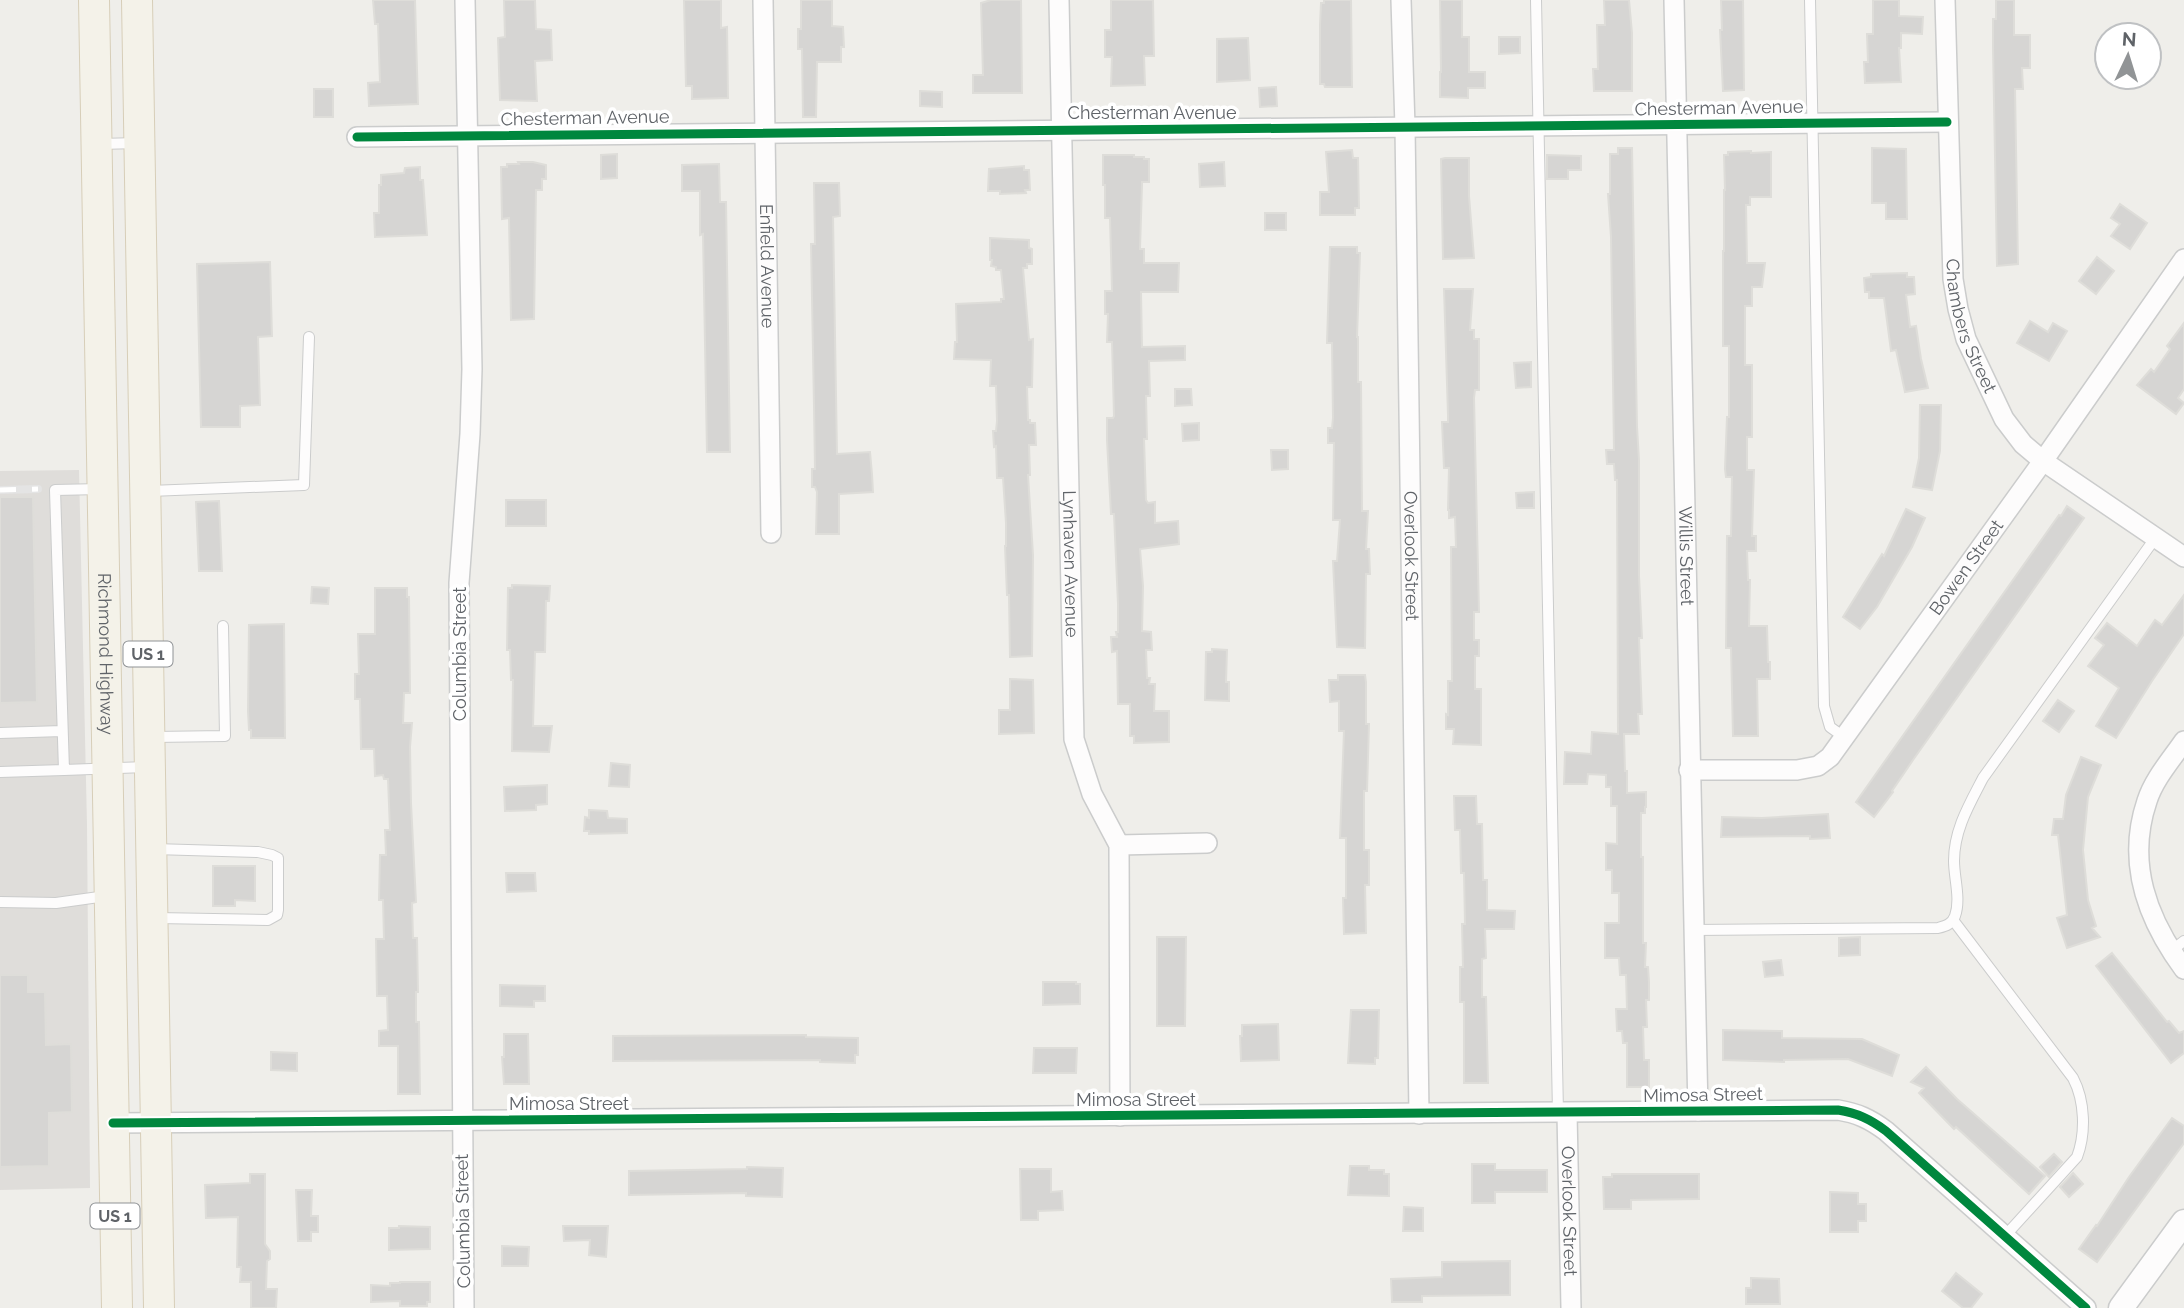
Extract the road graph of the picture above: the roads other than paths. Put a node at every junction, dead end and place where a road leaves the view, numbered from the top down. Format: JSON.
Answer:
{"nodes":[{"id":1,"x":94,"y":0,"type":"edge"},
{"id":2,"x":137,"y":0,"type":"edge"},
{"id":3,"x":465,"y":0,"type":"edge"},
{"id":4,"x":763,"y":0,"type":"edge"},
{"id":5,"x":1059,"y":0,"type":"edge"},
{"id":6,"x":1401,"y":0,"type":"edge"},
{"id":7,"x":1536,"y":0,"type":"edge"},
{"id":8,"x":1674,"y":0,"type":"edge"},
{"id":9,"x":1810,"y":0,"type":"edge"},
{"id":10,"x":1945,"y":0,"type":"edge"},
{"id":11,"x":1947,"y":122,"type":"junction"},
{"id":12,"x":1814,"y":123,"type":"junction"},
{"id":13,"x":1678,"y":124,"type":"junction"},
{"id":14,"x":1539,"y":126,"type":"junction"},
{"id":15,"x":1405,"y":127,"type":"junction"},
{"id":16,"x":1061,"y":129,"type":"junction"},
{"id":17,"x":765,"y":132,"type":"junction"},
{"id":18,"x":467,"y":135,"type":"junction"},
{"id":19,"x":357,"y":137,"type":"dead end"},
{"id":20,"x":140,"y":143,"type":"junction"},
{"id":21,"x":96,"y":144,"type":"junction"},
{"id":22,"x":2184,"y":259,"type":"edge"},
{"id":23,"x":309,"y":337,"type":"dead end"},
{"id":24,"x":2043,"y":461,"type":"junction"},
{"id":25,"x":102,"y":489,"type":"junction"},
{"id":26,"x":146,"y":491,"type":"junction"},
{"id":27,"x":771,"y":533,"type":"dead end"},
{"id":28,"x":2156,"y":537,"type":"junction"},
{"id":29,"x":2184,"y":556,"type":"edge"},
{"id":30,"x":223,"y":626,"type":"dead end"},
{"id":31,"x":62,"y":732,"type":"junction"},
{"id":32,"x":0,"y":733,"type":"edge"},
{"id":33,"x":150,"y":737,"type":"junction"},
{"id":34,"x":1844,"y":737,"type":"junction"},
{"id":35,"x":2184,"y":741,"type":"edge"},
{"id":36,"x":150,"y":767,"type":"junction"},
{"id":37,"x":108,"y":768,"type":"junction"},
{"id":38,"x":64,"y":770,"type":"junction"},
{"id":39,"x":1689,"y":770,"type":"junction"},
{"id":40,"x":0,"y":772,"type":"edge"},
{"id":41,"x":1207,"y":843,"type":"dead end"},
{"id":42,"x":1119,"y":845,"type":"junction"},
{"id":43,"x":152,"y":849,"type":"junction"},
{"id":44,"x":110,"y":895,"type":"junction"},
{"id":45,"x":0,"y":902,"type":"edge"},
{"id":46,"x":153,"y":917,"type":"junction"},
{"id":47,"x":1953,"y":920,"type":"junction"},
{"id":48,"x":1693,"y":930,"type":"junction"},
{"id":49,"x":2178,"y":946,"type":"edge"},
{"id":50,"x":2184,"y":969,"type":"edge"},
{"id":51,"x":1698,"y":1111,"type":"junction"},
{"id":52,"x":1562,"y":1113,"type":"junction"},
{"id":53,"x":1419,"y":1114,"type":"junction"},
{"id":54,"x":1120,"y":1116,"type":"junction"},
{"id":55,"x":462,"y":1121,"type":"junction"},
{"id":56,"x":113,"y":1123,"type":"junction"},
{"id":57,"x":156,"y":1123,"type":"junction"},
{"id":58,"x":2181,"y":1233,"type":"edge"},
{"id":59,"x":2005,"y":1236,"type":"junction"},
{"id":60,"x":117,"y":1308,"type":"edge"},
{"id":61,"x":159,"y":1308,"type":"edge"},
{"id":62,"x":464,"y":1308,"type":"edge"},
{"id":63,"x":1571,"y":1308,"type":"edge"},
{"id":64,"x":2087,"y":1308,"type":"edge"},
{"id":65,"x":2121,"y":1308,"type":"edge"}],
"edges":[{"from":1,"to":21,"type":"main road","name":"Richmond Highway","number":"US 1"},
{"from":2,"to":20,"type":"main road","number":"US 1"},
{"from":3,"to":18,"type":"street","name":"Columbia Street"},
{"from":4,"to":17,"type":"street","name":"Enfield Avenue"},
{"from":5,"to":16,"type":"street","name":"Lynhaven Avenue"},
{"from":6,"to":15,"type":"street","name":"Overlook Street"},
{"from":7,"to":14,"type":"lane"},
{"from":8,"to":13,"type":"street","name":"Willis Street"},
{"from":9,"to":12,"type":"lane"},
{"from":10,"to":11,"type":"street","name":"Chambers Street"},
{"from":11,"to":12,"type":"street","name":"Chesterman Avenue"},
{"from":11,"to":24,"type":"street","name":"Chambers Street"},
{"from":12,"to":13,"type":"street","name":"Chesterman Avenue"},
{"from":12,"to":34,"type":"lane"},
{"from":13,"to":14,"type":"street","name":"Chesterman Avenue"},
{"from":13,"to":39,"type":"street","name":"Willis Street"},
{"from":14,"to":15,"type":"street","name":"Chesterman Avenue"},
{"from":14,"to":52,"type":"lane"},
{"from":15,"to":16,"type":"street","name":"Chesterman Avenue"},
{"from":15,"to":53,"type":"street","name":"Overlook Street"},
{"from":16,"to":17,"type":"street","name":"Chesterman Avenue"},
{"from":16,"to":42,"type":"street","name":"Lynhaven Avenue"},
{"from":17,"to":18,"type":"street","name":"Chesterman Avenue"},
{"from":17,"to":27,"type":"street","name":"Enfield Avenue"},
{"from":18,"to":19,"type":"street","name":"Chesterman Avenue"},
{"from":18,"to":55,"type":"street","name":"Columbia Street"},
{"from":20,"to":21,"type":"lane"},
{"from":20,"to":26,"type":"main road","number":"US 1"},
{"from":21,"to":25,"type":"main road","name":"Richmond Highway","number":"US 1"},
{"from":22,"to":24,"type":"street","name":"Bowen Street"},
{"from":23,"to":26,"type":"lane"},
{"from":24,"to":28,"type":"street","name":"Chambers Street"},
{"from":24,"to":34,"type":"street","name":"Bowen Street"},
{"from":25,"to":31,"type":"lane"},
{"from":25,"to":37,"type":"main road","name":"Richmond Highway","number":"US 1"},
{"from":26,"to":33,"type":"main road","number":"US 1"},
{"from":28,"to":29,"type":"street","name":"Chambers Street"},
{"from":28,"to":47,"type":"lane"},
{"from":30,"to":33,"type":"lane"},
{"from":31,"to":32,"type":"lane"},
{"from":31,"to":38,"type":"lane"},
{"from":33,"to":36,"type":"main road","number":"US 1"},
{"from":34,"to":39,"type":"street","name":"Bowen Street"},
{"from":35,"to":49,"type":"street"},
{"from":36,"to":37,"type":"lane"},
{"from":36,"to":43,"type":"main road","number":"US 1"},
{"from":37,"to":38,"type":"lane"},
{"from":37,"to":44,"type":"main road","name":"Richmond Highway","number":"US 1"},
{"from":38,"to":40,"type":"lane"},
{"from":39,"to":48,"type":"street","name":"Willis Street"},
{"from":41,"to":42,"type":"street"},
{"from":42,"to":54,"type":"street","name":"Lynhaven Avenue"},
{"from":43,"to":46,"type":"main road","number":"US 1"},
{"from":43,"to":46,"type":"lane"},
{"from":44,"to":45,"type":"lane"},
{"from":44,"to":56,"type":"main road","name":"Richmond Highway","number":"US 1"},
{"from":46,"to":57,"type":"main road","number":"US 1"},
{"from":47,"to":48,"type":"lane"},
{"from":47,"to":59,"type":"lane"},
{"from":48,"to":51,"type":"street","name":"Willis Street"},
{"from":49,"to":50,"type":"street"},
{"from":51,"to":52,"type":"street","name":"Mimosa Street"},
{"from":51,"to":59,"type":"street","name":"Mimosa Street"},
{"from":52,"to":53,"type":"street","name":"Mimosa Street"},
{"from":52,"to":63,"type":"street","name":"Overlook Street"},
{"from":53,"to":54,"type":"street","name":"Mimosa Street"},
{"from":54,"to":55,"type":"street","name":"Mimosa Street"},
{"from":55,"to":57,"type":"street","name":"Mimosa Street"},
{"from":55,"to":62,"type":"street","name":"Columbia Street"},
{"from":56,"to":57,"type":"street","name":"Mimosa Street"},
{"from":56,"to":60,"type":"main road","name":"Richmond Highway","number":"US 1"},
{"from":57,"to":61,"type":"main road","number":"US 1"},
{"from":58,"to":65,"type":"street"},
{"from":59,"to":64,"type":"street","name":"Mimosa Street"}]}
